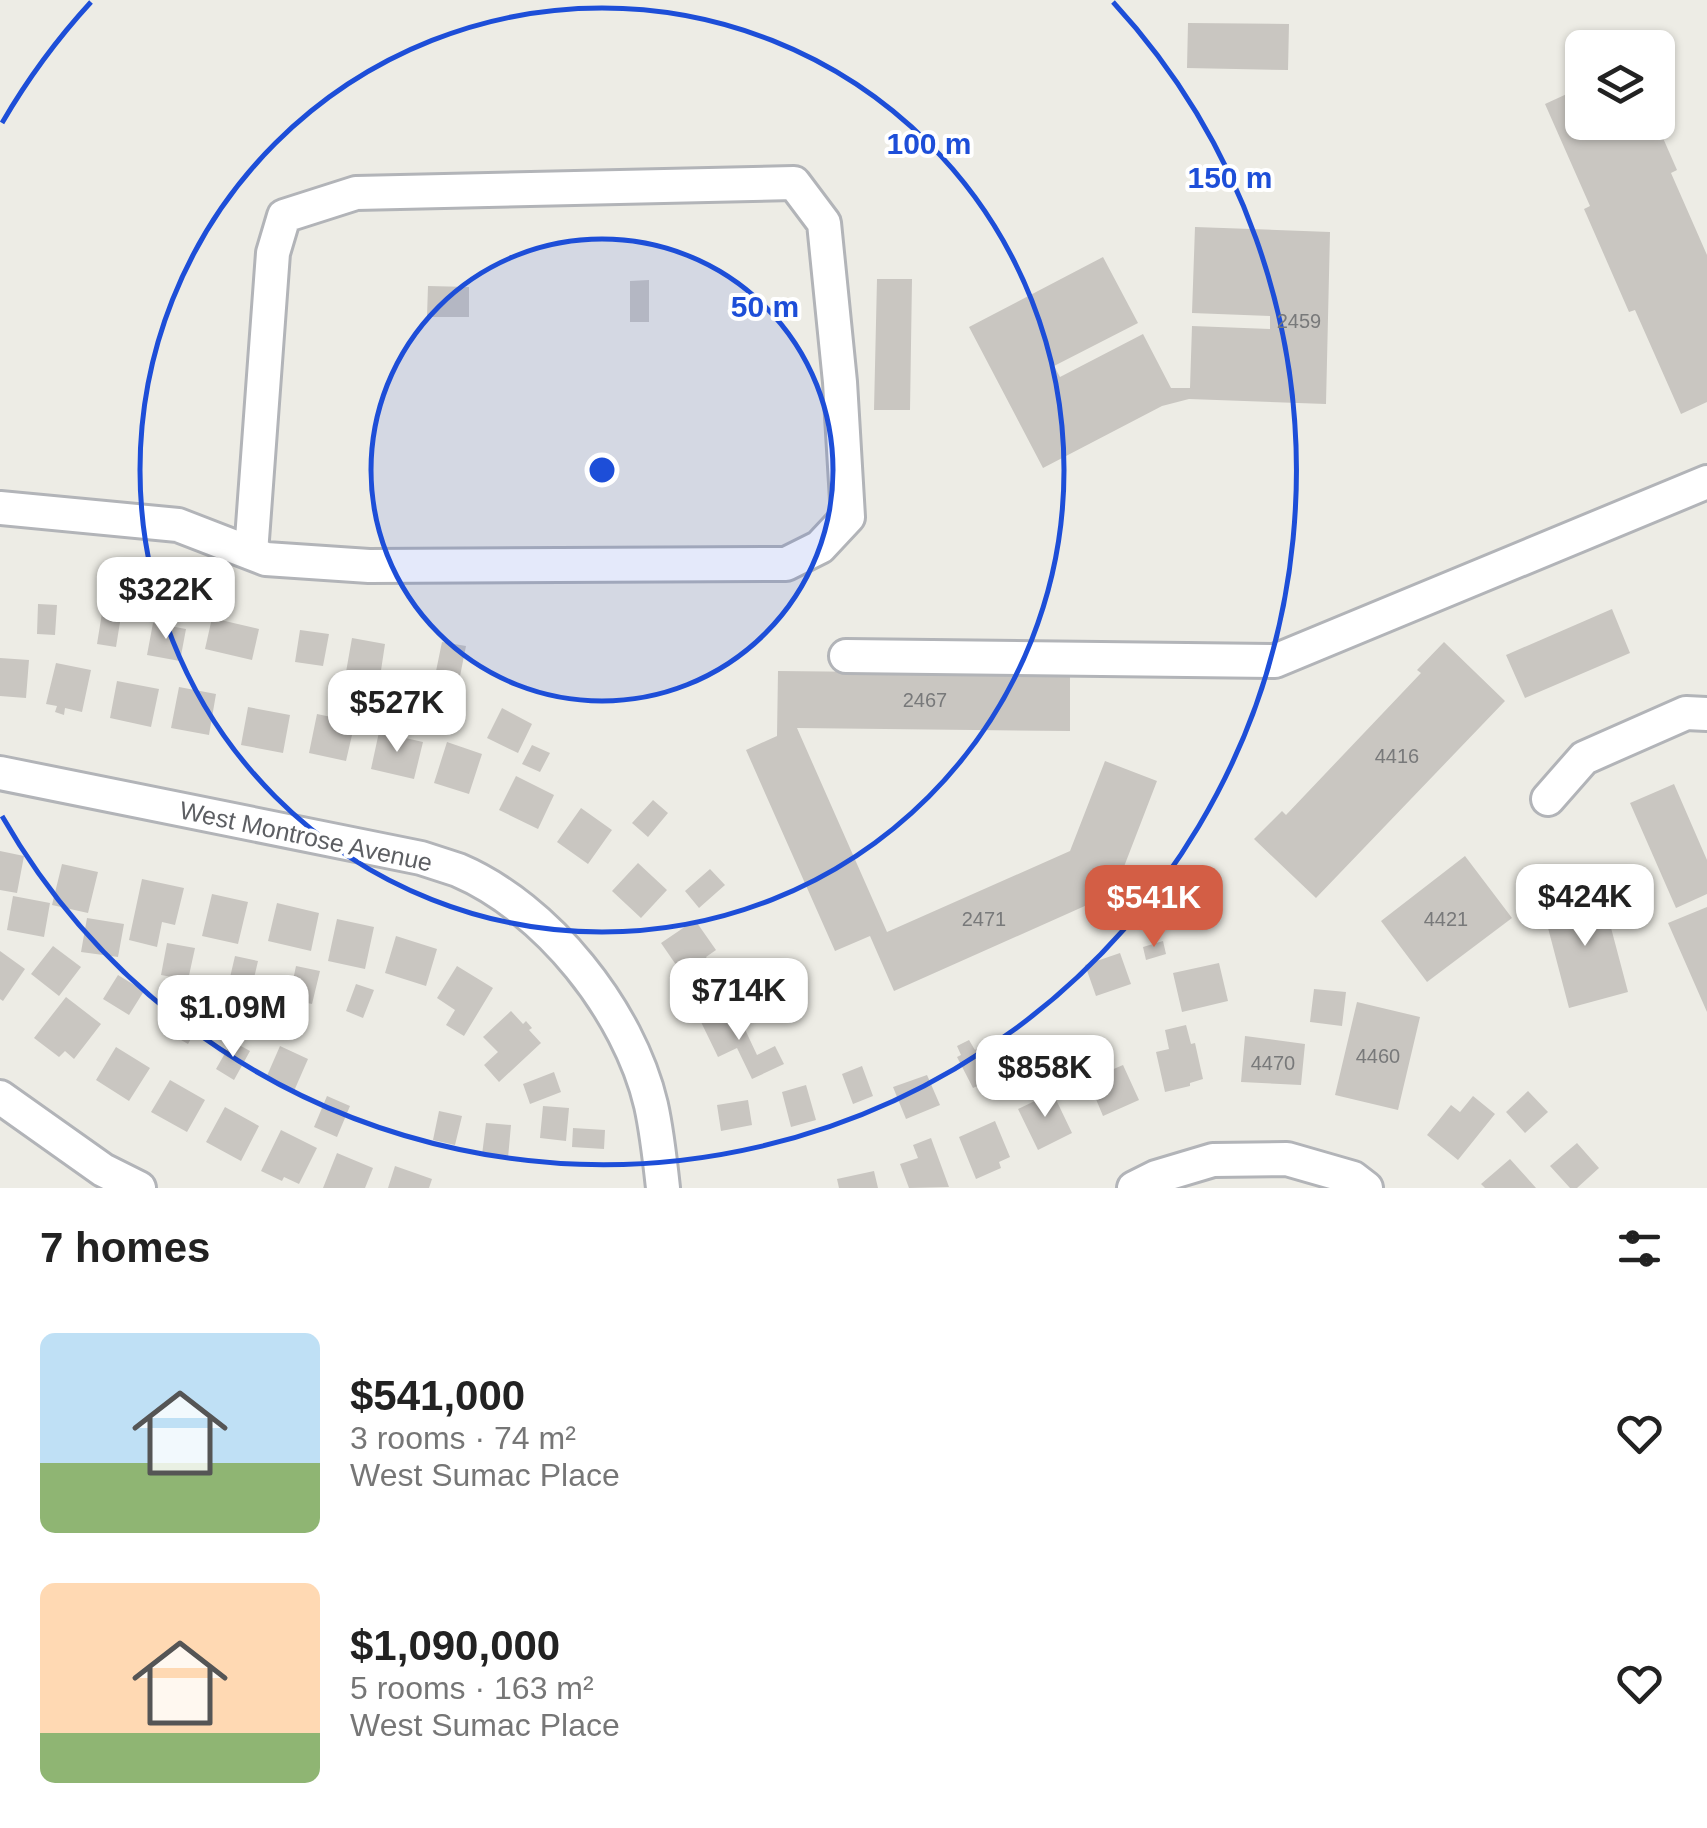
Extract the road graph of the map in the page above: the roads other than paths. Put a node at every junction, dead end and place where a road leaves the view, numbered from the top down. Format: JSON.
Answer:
{"nodes":[{"id":1,"x":1707,"y":482,"type":"edge"},
{"id":2,"x":0,"y":508,"type":"edge"},
{"id":3,"x":251,"y":553,"type":"junction"},
{"id":4,"x":846,"y":656,"type":"dead end"},
{"id":5,"x":1707,"y":714,"type":"edge"},
{"id":6,"x":0,"y":773,"type":"edge"},
{"id":7,"x":1548,"y":799,"type":"dead end"},
{"id":8,"x":0,"y":1098,"type":"edge"},
{"id":9,"x":138,"y":1188,"type":"edge"},
{"id":10,"x":663,"y":1188,"type":"edge"},
{"id":11,"x":1134,"y":1188,"type":"edge"},
{"id":12,"x":1366,"y":1188,"type":"edge"}],
"edges":[{"from":1,"to":4,"type":"street"},
{"from":2,"to":3,"type":"street"},
{"from":3,"to":3,"type":"street"},
{"from":5,"to":7,"type":"street"},
{"from":6,"to":10,"type":"street","name":"West Montrose Avenue"},
{"from":8,"to":9,"type":"street"},
{"from":11,"to":12,"type":"street"}]}
